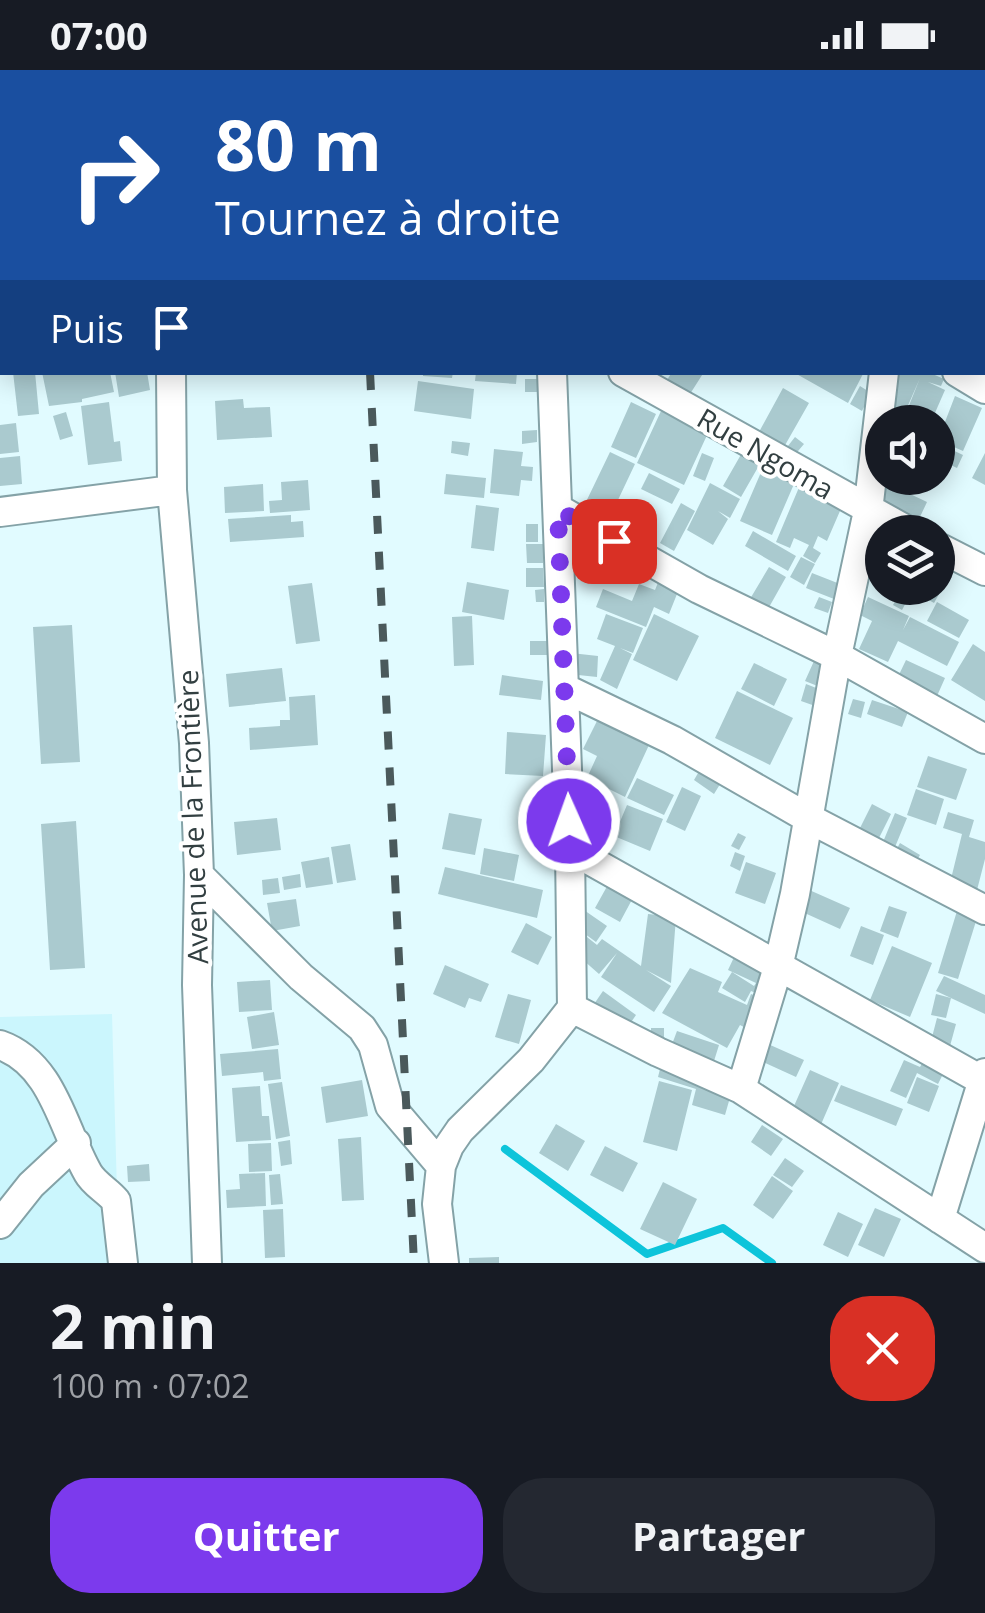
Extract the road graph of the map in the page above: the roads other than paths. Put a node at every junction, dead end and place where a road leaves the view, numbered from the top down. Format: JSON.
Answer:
{"nodes":[{"id":1,"x":171,"y":375,"type":"edge"},
{"id":2,"x":552,"y":375,"type":"edge"},
{"id":3,"x":628,"y":375,"type":"edge"},
{"id":4,"x":884,"y":375,"type":"edge"},
{"id":5,"x":962,"y":375,"type":"edge"},
{"id":6,"x":985,"y":389,"type":"edge"},
{"id":7,"x":172,"y":490,"type":"junction"},
{"id":8,"x":558,"y":510,"type":"junction"},
{"id":9,"x":868,"y":511,"type":"junction"},
{"id":10,"x":0,"y":512,"type":"edge"},
{"id":11,"x":876,"y":515,"type":"edge"},
{"id":12,"x":955,"y":555,"type":"edge"},
{"id":13,"x":985,"y":571,"type":"edge"},
{"id":14,"x":837,"y":656,"type":"junction"},
{"id":15,"x":564,"y":688,"type":"junction"},
{"id":16,"x":985,"y":739,"type":"edge"},
{"id":17,"x":808,"y":818,"type":"junction"},
{"id":18,"x":570,"y":849,"type":"junction"},
{"id":19,"x":199,"y":875,"type":"junction"},
{"id":20,"x":985,"y":910,"type":"edge"},
{"id":21,"x":778,"y":967,"type":"junction"},
{"id":22,"x":572,"y":1008,"type":"junction"},
{"id":23,"x":0,"y":1044,"type":"edge"},
{"id":24,"x":984,"y":1079,"type":"edge"},
{"id":25,"x":741,"y":1088,"type":"junction"},
{"id":26,"x":76,"y":1144,"type":"junction"},
{"id":27,"x":441,"y":1166,"type":"junction"},
{"id":28,"x":940,"y":1219,"type":"junction"},
{"id":29,"x":0,"y":1224,"type":"edge"},
{"id":30,"x":985,"y":1248,"type":"edge"},
{"id":31,"x":124,"y":1263,"type":"edge"},
{"id":32,"x":207,"y":1263,"type":"edge"},
{"id":33,"x":444,"y":1263,"type":"edge"}],
"edges":[{"from":1,"to":7,"type":"street","name":"Avenue de la Frontière"},
{"from":2,"to":8,"type":"street"},
{"from":3,"to":9,"type":"street","name":"Rue Ngoma"},
{"from":4,"to":9,"type":"street"},
{"from":5,"to":6,"type":"street"},
{"from":7,"to":10,"type":"street"},
{"from":7,"to":19,"type":"street","name":"Avenue de la Frontière"},
{"from":8,"to":14,"type":"street"},
{"from":8,"to":15,"type":"street"},
{"from":9,"to":11,"type":"street","name":"Rue Ngoma"},
{"from":9,"to":14,"type":"street"},
{"from":12,"to":13,"type":"street"},
{"from":14,"to":16,"type":"street"},
{"from":14,"to":17,"type":"street"},
{"from":15,"to":17,"type":"street"},
{"from":15,"to":18,"type":"street"},
{"from":17,"to":20,"type":"street"},
{"from":17,"to":21,"type":"street"},
{"from":18,"to":21,"type":"street"},
{"from":18,"to":22,"type":"street"},
{"from":19,"to":27,"type":"street"},
{"from":19,"to":32,"type":"street","name":"Avenue de la Frontière"},
{"from":21,"to":24,"type":"street"},
{"from":21,"to":25,"type":"street"},
{"from":22,"to":25,"type":"street"},
{"from":22,"to":27,"type":"street"},
{"from":23,"to":26,"type":"street"},
{"from":24,"to":28,"type":"street"},
{"from":25,"to":28,"type":"street"},
{"from":26,"to":29,"type":"street"},
{"from":26,"to":31,"type":"street"},
{"from":27,"to":33,"type":"street"},
{"from":28,"to":30,"type":"street"}]}
